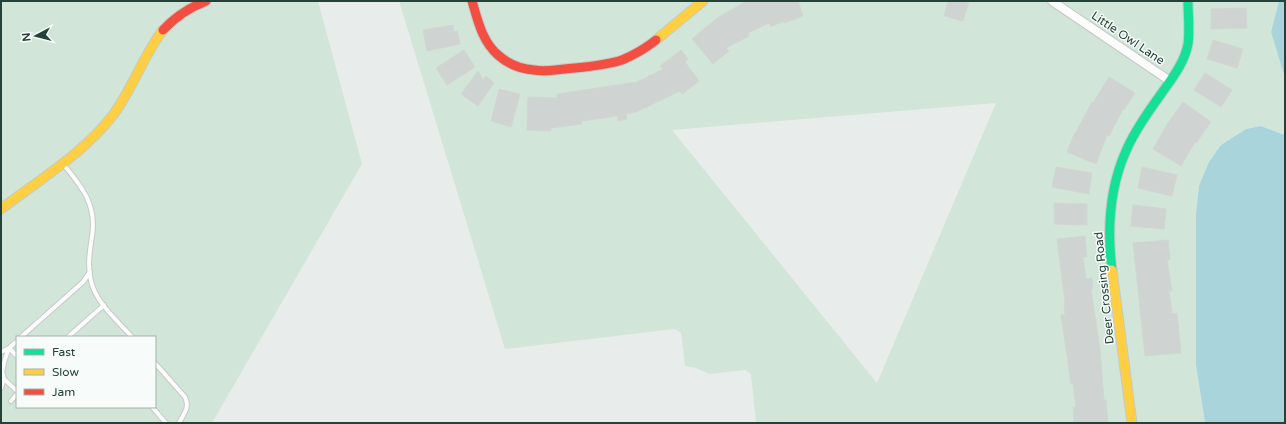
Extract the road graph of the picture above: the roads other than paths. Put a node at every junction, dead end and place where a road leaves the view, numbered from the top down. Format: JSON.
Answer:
{"nodes":[{"id":1,"x":206,"y":1,"type":"edge"},
{"id":2,"x":472,"y":1,"type":"edge"},
{"id":3,"x":702,"y":1,"type":"edge"},
{"id":4,"x":1052,"y":1,"type":"edge"},
{"id":5,"x":1188,"y":1,"type":"edge"},
{"id":6,"x":1170,"y":81,"type":"junction"},
{"id":7,"x":62,"y":163,"type":"junction"},
{"id":8,"x":1,"y":209,"type":"edge"},
{"id":9,"x":90,"y":272,"type":"junction"},
{"id":10,"x":104,"y":305,"type":"junction"},
{"id":11,"x":22,"y":336,"type":"edge"},
{"id":12,"x":69,"y":336,"type":"edge"},
{"id":13,"x":131,"y":336,"type":"edge"},
{"id":14,"x":16,"y":342,"type":"edge"},
{"id":15,"x":9,"y":348,"type":"junction"},
{"id":16,"x":1,"y":352,"type":"edge"},
{"id":17,"x":16,"y":355,"type":"edge"},
{"id":18,"x":156,"y":364,"type":"edge"},
{"id":19,"x":2,"y":371,"type":"edge"},
{"id":20,"x":4,"y":379,"type":"junction"},
{"id":21,"x":1,"y":388,"type":"edge"},
{"id":22,"x":16,"y":390,"type":"edge"},
{"id":23,"x":16,"y":395,"type":"edge"},
{"id":24,"x":11,"y":401,"type":"dead end"},
{"id":25,"x":153,"y":408,"type":"edge"},
{"id":26,"x":166,"y":423,"type":"edge"},
{"id":27,"x":179,"y":423,"type":"edge"},
{"id":28,"x":1132,"y":423,"type":"edge"}],
"edges":[{"from":1,"to":7,"type":"street"},
{"from":2,"to":3,"type":"street"},
{"from":4,"to":6,"type":"street","name":"Little Owl Lane"},
{"from":5,"to":6,"type":"street","name":"Deer Crossing Road"},
{"from":6,"to":28,"type":"street","name":"Deer Crossing Road"},
{"from":7,"to":8,"type":"street"},
{"from":7,"to":9,"type":"lane"},
{"from":9,"to":10,"type":"lane"},
{"from":9,"to":11,"type":"lane"},
{"from":10,"to":12,"type":"lane"},
{"from":10,"to":13,"type":"lane"},
{"from":14,"to":15,"type":"lane"},
{"from":15,"to":16,"type":"lane"},
{"from":15,"to":17,"type":"lane"},
{"from":15,"to":19,"type":"lane"},
{"from":18,"to":27,"type":"lane"},
{"from":19,"to":20,"type":"lane"},
{"from":20,"to":21,"type":"lane"},
{"from":20,"to":22,"type":"lane"},
{"from":23,"to":24,"type":"lane"},
{"from":25,"to":26,"type":"lane"}]}
